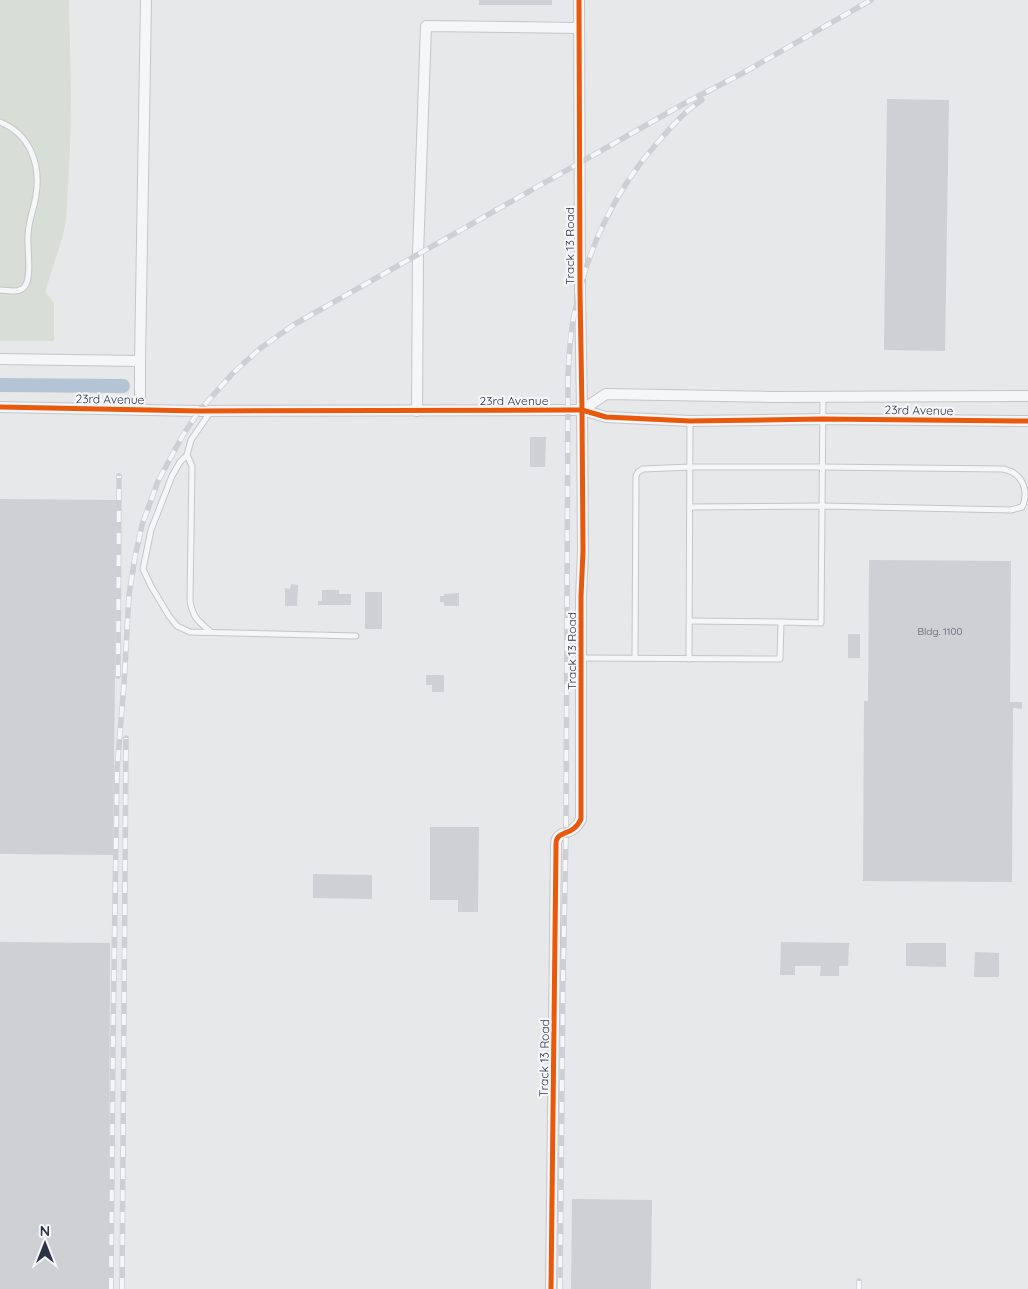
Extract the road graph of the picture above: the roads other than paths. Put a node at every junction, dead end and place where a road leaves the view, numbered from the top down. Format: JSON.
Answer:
{"nodes":[{"id":1,"x":146,"y":0,"type":"edge"},
{"id":2,"x":579,"y":0,"type":"edge"},
{"id":3,"x":578,"y":28,"type":"junction"},
{"id":4,"x":0,"y":122,"type":"edge"},
{"id":5,"x":0,"y":290,"type":"edge"},
{"id":6,"x":0,"y":359,"type":"edge"},
{"id":7,"x":140,"y":360,"type":"junction"},
{"id":8,"x":823,"y":396,"type":"junction"},
{"id":9,"x":1028,"y":396,"type":"edge"},
{"id":10,"x":0,"y":407,"type":"edge"},
{"id":11,"x":140,"y":410,"type":"junction"},
{"id":12,"x":582,"y":410,"type":"junction"},
{"id":13,"x":212,"y":411,"type":"junction"},
{"id":14,"x":416,"y":411,"type":"junction"},
{"id":15,"x":822,"y":419,"type":"junction"},
{"id":16,"x":690,"y":420,"type":"junction"},
{"id":17,"x":1028,"y":421,"type":"edge"},
{"id":18,"x":187,"y":455,"type":"junction"},
{"id":19,"x":822,"y":466,"type":"junction"},
{"id":20,"x":691,"y":467,"type":"junction"},
{"id":21,"x":822,"y":506,"type":"junction"},
{"id":22,"x":690,"y":507,"type":"junction"},
{"id":23,"x":690,"y":621,"type":"junction"},
{"id":24,"x":782,"y":622,"type":"junction"},
{"id":25,"x":211,"y":632,"type":"junction"},
{"id":26,"x":356,"y":636,"type":"dead end"},
{"id":27,"x":581,"y":658,"type":"junction"},
{"id":28,"x":635,"y":658,"type":"junction"},
{"id":29,"x":689,"y":659,"type":"junction"},
{"id":30,"x":552,"y":1289,"type":"edge"}],
"edges":[{"from":1,"to":7,"type":"street"},
{"from":2,"to":3,"type":"street","name":"Track 13 Road"},
{"from":3,"to":12,"type":"street","name":"Track 13 Road"},
{"from":3,"to":14,"type":"street"},
{"from":4,"to":5,"type":"lane"},
{"from":6,"to":7,"type":"street"},
{"from":7,"to":11,"type":"street"},
{"from":8,"to":9,"type":"street","name":"23rd Avenue"},
{"from":8,"to":12,"type":"street","name":"23rd Avenue"},
{"from":8,"to":15,"type":"lane"},
{"from":10,"to":11,"type":"street","name":"23rd Avenue"},
{"from":11,"to":13,"type":"street","name":"23rd Avenue"},
{"from":12,"to":14,"type":"street","name":"23rd Avenue"},
{"from":12,"to":16,"type":"street","name":"23rd Avenue"},
{"from":12,"to":27,"type":"street","name":"Track 13 Road"},
{"from":13,"to":14,"type":"street","name":"23rd Avenue"},
{"from":13,"to":18,"type":"lane"},
{"from":15,"to":16,"type":"street","name":"23rd Avenue"},
{"from":15,"to":17,"type":"street","name":"23rd Avenue"},
{"from":15,"to":19,"type":"lane"},
{"from":16,"to":20,"type":"lane"},
{"from":18,"to":25,"type":"lane"},
{"from":18,"to":25,"type":"lane"},
{"from":19,"to":20,"type":"lane"},
{"from":19,"to":21,"type":"lane"},
{"from":19,"to":21,"type":"lane"},
{"from":20,"to":22,"type":"lane"},
{"from":20,"to":28,"type":"lane"},
{"from":21,"to":22,"type":"lane"},
{"from":21,"to":24,"type":"lane"},
{"from":22,"to":23,"type":"lane"},
{"from":23,"to":24,"type":"lane"},
{"from":23,"to":29,"type":"lane"},
{"from":24,"to":29,"type":"lane"},
{"from":25,"to":26,"type":"lane"},
{"from":27,"to":28,"type":"lane"},
{"from":27,"to":30,"type":"street","name":"Track 13 Road"},
{"from":28,"to":29,"type":"lane"}]}
